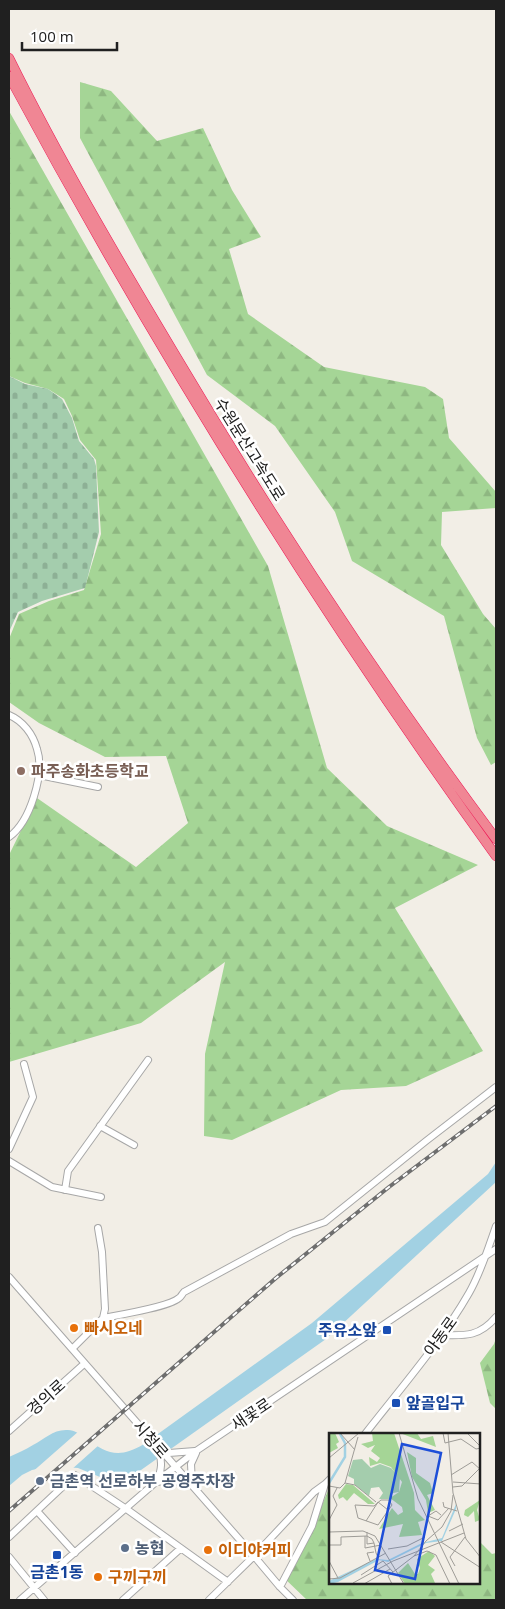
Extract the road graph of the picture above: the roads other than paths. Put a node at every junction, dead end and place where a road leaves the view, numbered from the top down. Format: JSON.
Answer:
{"nodes":[{"id":1,"x":9,"y":58,"type":"edge"},
{"id":2,"x":9,"y":76,"type":"edge"},
{"id":3,"x":9,"y":715,"type":"edge"},
{"id":4,"x":39,"y":776,"type":"junction"},
{"id":5,"x":98,"y":788,"type":"dead end"},
{"id":6,"x":9,"y":837,"type":"edge"},
{"id":7,"x":496,"y":839,"type":"edge"},
{"id":8,"x":496,"y":856,"type":"edge"},
{"id":9,"x":148,"y":1060,"type":"dead end"},
{"id":10,"x":24,"y":1064,"type":"dead end"},
{"id":11,"x":496,"y":1088,"type":"edge"},
{"id":12,"x":100,"y":1126,"type":"junction"},
{"id":13,"x":134,"y":1145,"type":"dead end"},
{"id":14,"x":9,"y":1149,"type":"edge"},
{"id":15,"x":9,"y":1161,"type":"edge"},
{"id":16,"x":65,"y":1190,"type":"junction"},
{"id":17,"x":101,"y":1198,"type":"dead end"},
{"id":18,"x":496,"y":1226,"type":"edge"},
{"id":19,"x":98,"y":1228,"type":"dead end"},
{"id":20,"x":496,"y":1249,"type":"edge"},
{"id":21,"x":487,"y":1255,"type":"junction"},
{"id":22,"x":9,"y":1278,"type":"edge"},
{"id":23,"x":496,"y":1317,"type":"edge"},
{"id":24,"x":103,"y":1318,"type":"junction"},
{"id":25,"x":442,"y":1335,"type":"junction"},
{"id":26,"x":72,"y":1349,"type":"junction"},
{"id":27,"x":84,"y":1364,"type":"junction"},
{"id":28,"x":9,"y":1431,"type":"edge"},
{"id":29,"x":366,"y":1433,"type":"edge"},
{"id":30,"x":196,"y":1451,"type":"junction"},
{"id":31,"x":165,"y":1456,"type":"junction"},
{"id":32,"x":176,"y":1468,"type":"junction"},
{"id":33,"x":156,"y":1482,"type":"junction"},
{"id":34,"x":328,"y":1482,"type":"edge"},
{"id":35,"x":193,"y":1486,"type":"junction"},
{"id":36,"x":125,"y":1508,"type":"junction"},
{"id":37,"x":37,"y":1511,"type":"junction"},
{"id":38,"x":9,"y":1537,"type":"edge"},
{"id":39,"x":180,"y":1549,"type":"junction"},
{"id":40,"x":75,"y":1553,"type":"junction"},
{"id":41,"x":254,"y":1556,"type":"junction"},
{"id":42,"x":9,"y":1557,"type":"edge"},
{"id":43,"x":228,"y":1582,"type":"junction"},
{"id":44,"x":280,"y":1587,"type":"junction"},
{"id":45,"x":34,"y":1588,"type":"junction"},
{"id":46,"x":20,"y":1600,"type":"edge"},
{"id":47,"x":44,"y":1600,"type":"edge"},
{"id":48,"x":123,"y":1600,"type":"edge"},
{"id":49,"x":210,"y":1600,"type":"edge"},
{"id":50,"x":294,"y":1600,"type":"edge"}],
"edges":[{"from":1,"to":7,"type":"highway","name":"수원문산고속도로"},
{"from":2,"to":8,"type":"highway","name":"수원문산고속도로"},
{"from":3,"to":4,"type":"street"},
{"from":4,"to":5,"type":"street"},
{"from":4,"to":6,"type":"street"},
{"from":9,"to":12,"type":"street"},
{"from":10,"to":14,"type":"street"},
{"from":11,"to":24,"type":"street"},
{"from":12,"to":13,"type":"street"},
{"from":12,"to":16,"type":"street"},
{"from":15,"to":16,"type":"street"},
{"from":16,"to":17,"type":"street"},
{"from":18,"to":21,"type":"street","name":"아동로"},
{"from":19,"to":24,"type":"street"},
{"from":20,"to":21,"type":"street","name":"새꽃로"},
{"from":21,"to":25,"type":"street","name":"아동로"},
{"from":21,"to":30,"type":"street","name":"새꽃로"},
{"from":22,"to":26,"type":"street","name":"시청로"},
{"from":23,"to":25,"type":"street"},
{"from":24,"to":26,"type":"street"},
{"from":25,"to":29,"type":"street","name":"아동로"},
{"from":26,"to":27,"type":"street","name":"시청로"},
{"from":27,"to":28,"type":"street","name":"경의로"},
{"from":27,"to":31,"type":"street","name":"시청로"},
{"from":30,"to":31,"type":"street"},
{"from":30,"to":32,"type":"street","name":"새꽃로"},
{"from":30,"to":35,"type":"street"},
{"from":31,"to":32,"type":"street","name":"시청로"},
{"from":31,"to":33,"type":"street"},
{"from":32,"to":33,"type":"street","name":"새꽃로"},
{"from":32,"to":35,"type":"street","name":"시청로"},
{"from":33,"to":35,"type":"street"},
{"from":33,"to":36,"type":"street","name":"새꽃로"},
{"from":34,"to":41,"type":"street"},
{"from":34,"to":44,"type":"street"},
{"from":35,"to":41,"type":"street","name":"시청로"},
{"from":36,"to":37,"type":"street"},
{"from":36,"to":39,"type":"street"},
{"from":36,"to":40,"type":"street","name":"새꽃로"},
{"from":37,"to":38,"type":"street"},
{"from":37,"to":40,"type":"street"},
{"from":39,"to":43,"type":"street"},
{"from":39,"to":48,"type":"street"},
{"from":40,"to":45,"type":"street","name":"새꽃로"},
{"from":41,"to":43,"type":"street"},
{"from":41,"to":44,"type":"street","name":"시청로"},
{"from":42,"to":45,"type":"street"},
{"from":43,"to":49,"type":"street"},
{"from":44,"to":50,"type":"street","name":"시청로"},
{"from":45,"to":46,"type":"street","name":"새꽃로"},
{"from":45,"to":47,"type":"street"}]}
